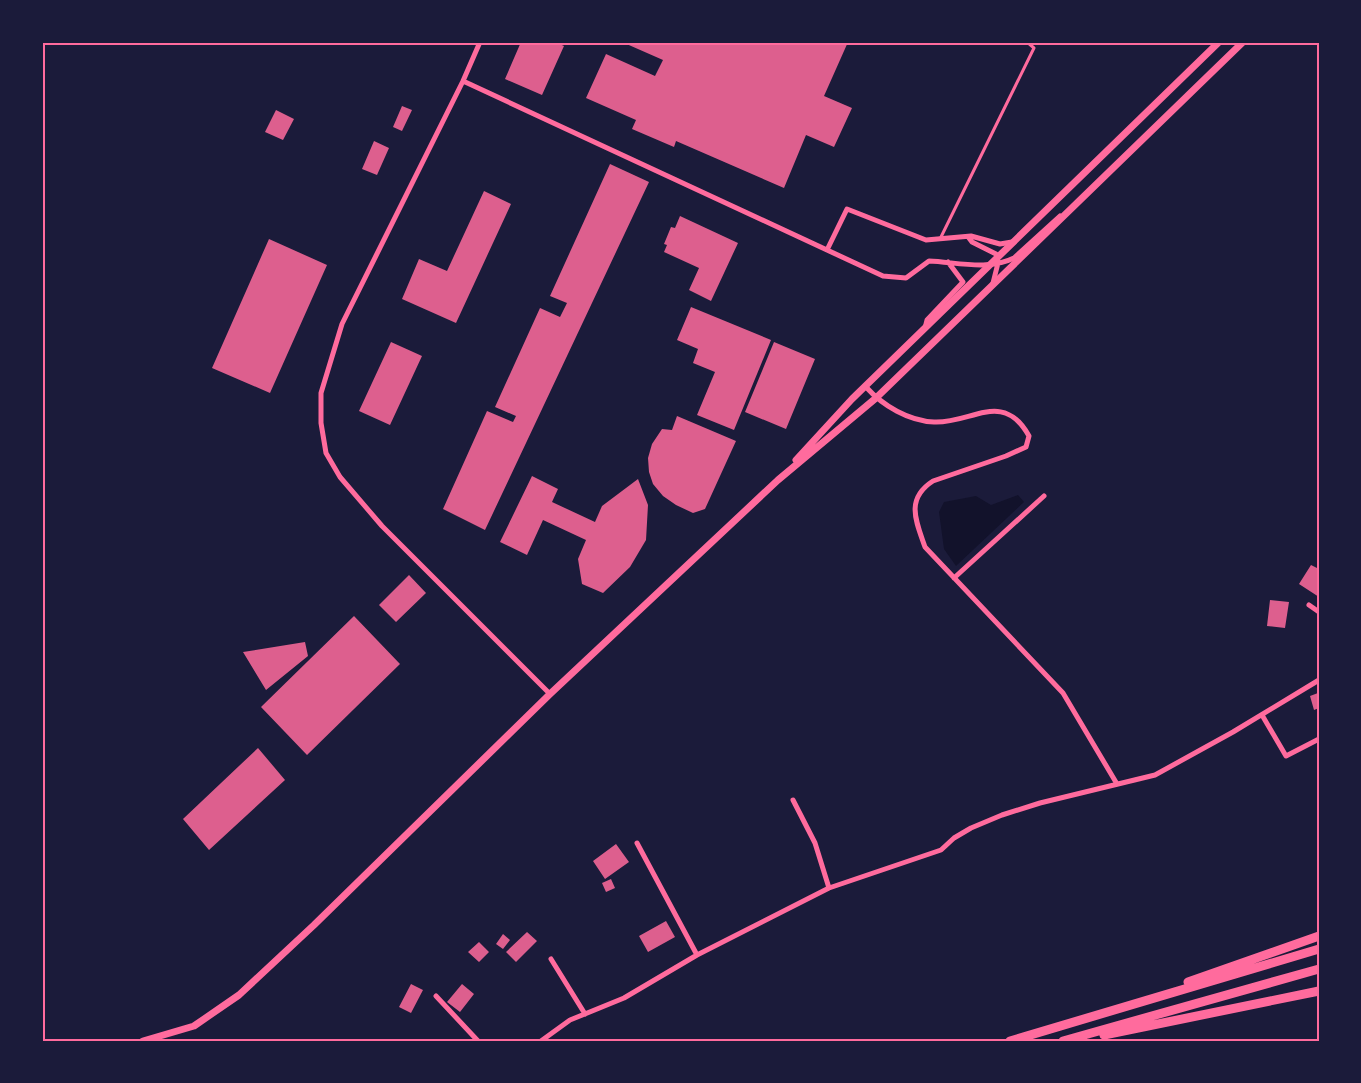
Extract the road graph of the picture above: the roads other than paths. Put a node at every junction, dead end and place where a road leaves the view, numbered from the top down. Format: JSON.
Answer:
{"nodes":[{"id":1,"x":480,"y":42,"type":"edge"},
{"id":2,"x":1027,"y":42,"type":"edge"},
{"id":3,"x":1219,"y":42,"type":"edge"},
{"id":4,"x":1243,"y":42,"type":"edge"},
{"id":5,"x":463,"y":81,"type":"junction"},
{"id":6,"x":1067,"y":214,"type":"junction"},
{"id":7,"x":969,"y":238,"type":"junction"},
{"id":8,"x":940,"y":240,"type":"junction"},
{"id":9,"x":1012,"y":242,"type":"junction"},
{"id":10,"x":827,"y":250,"type":"junction"},
{"id":11,"x":997,"y":260,"type":"junction"},
{"id":12,"x":948,"y":261,"type":"junction"},
{"id":13,"x":989,"y":265,"type":"junction"},
{"id":14,"x":992,"y":287,"type":"junction"},
{"id":15,"x":925,"y":330,"type":"junction"},
{"id":16,"x":866,"y":387,"type":"junction"},
{"id":17,"x":876,"y":398,"type":"junction"},
{"id":18,"x":778,"y":480,"type":"junction"},
{"id":19,"x":1044,"y":496,"type":"dead end"},
{"id":20,"x":954,"y":578,"type":"junction"},
{"id":21,"x":1309,"y":605,"type":"dead end"},
{"id":22,"x":1319,"y":612,"type":"edge"},
{"id":23,"x":1319,"y":680,"type":"edge"},
{"id":24,"x":550,"y":694,"type":"junction"},
{"id":25,"x":1262,"y":715,"type":"junction"},
{"id":26,"x":1319,"y":739,"type":"edge"},
{"id":27,"x":1117,"y":784,"type":"junction"},
{"id":28,"x":793,"y":800,"type":"dead end"},
{"id":29,"x":637,"y":843,"type":"dead end"},
{"id":30,"x":829,"y":888,"type":"junction"},
{"id":31,"x":1319,"y":936,"type":"edge"},
{"id":32,"x":1319,"y":950,"type":"edge"},
{"id":33,"x":696,"y":955,"type":"junction"},
{"id":34,"x":550,"y":959,"type":"dead end"},
{"id":35,"x":1319,"y":969,"type":"edge"},
{"id":36,"x":1319,"y":991,"type":"edge"},
{"id":37,"x":436,"y":996,"type":"dead end"},
{"id":38,"x":585,"y":1014,"type":"junction"},
{"id":39,"x":1070,"y":1025,"type":"junction"},
{"id":40,"x":143,"y":1041,"type":"edge"},
{"id":41,"x":478,"y":1041,"type":"edge"},
{"id":42,"x":541,"y":1041,"type":"edge"},
{"id":43,"x":1010,"y":1041,"type":"edge"},
{"id":44,"x":1063,"y":1041,"type":"edge"},
{"id":45,"x":1075,"y":1041,"type":"edge"}],
"edges":[{"from":1,"to":5,"type":"street"},
{"from":2,"to":8,"type":"lane"},
{"from":3,"to":9,"type":"street"},
{"from":4,"to":6,"type":"street"},
{"from":5,"to":10,"type":"street"},
{"from":5,"to":24,"type":"street"},
{"from":6,"to":11,"type":"street"},
{"from":6,"to":14,"type":"street"},
{"from":7,"to":8,"type":"street"},
{"from":7,"to":9,"type":"street"},
{"from":7,"to":11,"type":"street"},
{"from":8,"to":10,"type":"street"},
{"from":9,"to":11,"type":"street"},
{"from":10,"to":12,"type":"street"},
{"from":11,"to":13,"type":"street"},
{"from":11,"to":14,"type":"street"},
{"from":12,"to":13,"type":"street"},
{"from":12,"to":15,"type":"street"},
{"from":13,"to":15,"type":"street"},
{"from":14,"to":17,"type":"street"},
{"from":15,"to":16,"type":"street"},
{"from":16,"to":17,"type":"street"},
{"from":16,"to":18,"type":"street"},
{"from":17,"to":18,"type":"street"},
{"from":17,"to":20,"type":"street"},
{"from":18,"to":24,"type":"street"},
{"from":19,"to":20,"type":"street"},
{"from":20,"to":27,"type":"street"},
{"from":21,"to":22,"type":"street"},
{"from":23,"to":25,"type":"street"},
{"from":24,"to":40,"type":"street"},
{"from":25,"to":26,"type":"street"},
{"from":25,"to":27,"type":"street"},
{"from":27,"to":30,"type":"street"},
{"from":28,"to":30,"type":"street"},
{"from":29,"to":33,"type":"street"},
{"from":30,"to":33,"type":"street"},
{"from":31,"to":39,"type":"highway"},
{"from":32,"to":39,"type":"highway"},
{"from":33,"to":38,"type":"street"},
{"from":34,"to":38,"type":"street"},
{"from":35,"to":44,"type":"highway"},
{"from":36,"to":45,"type":"highway"},
{"from":37,"to":41,"type":"street"},
{"from":38,"to":42,"type":"street"},
{"from":39,"to":43,"type":"highway"}]}
